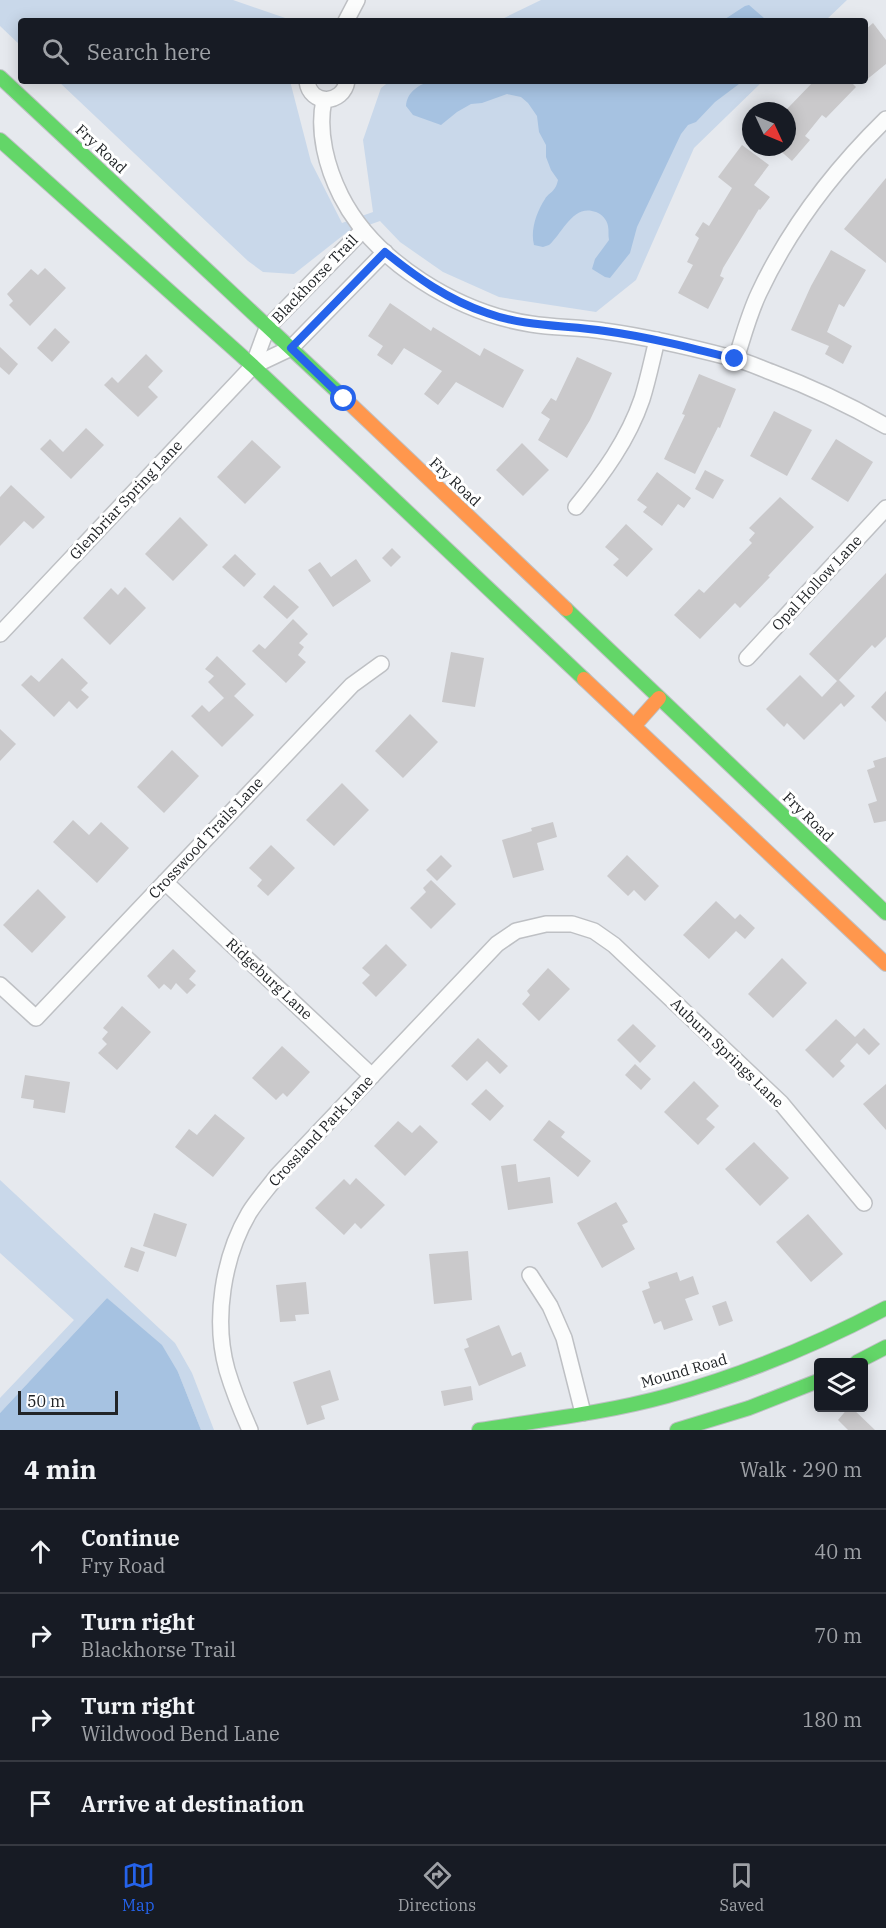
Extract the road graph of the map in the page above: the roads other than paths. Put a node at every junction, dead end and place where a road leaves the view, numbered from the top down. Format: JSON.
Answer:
{"nodes":[{"id":1,"x":357,"y":0,"type":"edge"},
{"id":2,"x":348,"y":18,"type":"edge"},
{"id":3,"x":0,"y":77,"type":"edge"},
{"id":4,"x":308,"y":84,"type":"edge"},
{"id":5,"x":346,"y":84,"type":"edge"},
{"id":6,"x":324,"y":100,"type":"junction"},
{"id":7,"x":886,"y":119,"type":"edge"},
{"id":8,"x":0,"y":140,"type":"edge"},
{"id":9,"x":363,"y":230,"type":"junction"},
{"id":10,"x":385,"y":252,"type":"junction"},
{"id":11,"x":267,"y":328,"type":"junction"},
{"id":12,"x":657,"y":340,"type":"junction"},
{"id":13,"x":291,"y":348,"type":"junction"},
{"id":14,"x":735,"y":359,"type":"junction"},
{"id":15,"x":253,"y":366,"type":"junction"},
{"id":16,"x":886,"y":426,"type":"edge"},
{"id":17,"x":576,"y":507,"type":"dead end"},
{"id":18,"x":886,"y":508,"type":"edge"},
{"id":19,"x":0,"y":634,"type":"edge"},
{"id":20,"x":747,"y":658,"type":"dead end"},
{"id":21,"x":381,"y":664,"type":"dead end"},
{"id":22,"x":659,"y":698,"type":"junction"},
{"id":23,"x":634,"y":726,"type":"junction"},
{"id":24,"x":165,"y":882,"type":"junction"},
{"id":25,"x":886,"y":914,"type":"edge"},
{"id":26,"x":572,"y":924,"type":"joint"},
{"id":27,"x":886,"y":964,"type":"edge"},
{"id":28,"x":0,"y":985,"type":"edge"},
{"id":29,"x":372,"y":1076,"type":"junction"},
{"id":30,"x":864,"y":1203,"type":"dead end"},
{"id":31,"x":530,"y":1275,"type":"dead end"},
{"id":32,"x":886,"y":1309,"type":"edge"},
{"id":33,"x":886,"y":1347,"type":"edge"},
{"id":34,"x":865,"y":1358,"type":"edge"},
{"id":35,"x":814,"y":1383,"type":"edge"},
{"id":36,"x":583,"y":1413,"type":"junction"},
{"id":37,"x":250,"y":1430,"type":"edge"},
{"id":38,"x":479,"y":1430,"type":"edge"},
{"id":39,"x":677,"y":1430,"type":"edge"}],
"edges":[{"from":1,"to":2,"type":"street"},
{"from":3,"to":11,"type":"main road","name":"Fry Road"},
{"from":4,"to":6,"type":"street"},
{"from":5,"to":6,"type":"street"},
{"from":6,"to":9,"type":"street"},
{"from":7,"to":14,"type":"street"},
{"from":8,"to":15,"type":"main road"},
{"from":9,"to":10,"type":"street"},
{"from":9,"to":11,"type":"street","name":"Blackhorse Trail"},
{"from":10,"to":12,"type":"street"},
{"from":10,"to":13,"type":"street","name":"Blackhorse Trail"},
{"from":11,"to":13,"type":"main road","name":"Fry Road"},
{"from":11,"to":15,"type":"street","name":"Blackhorse Trail"},
{"from":12,"to":14,"type":"street"},
{"from":12,"to":17,"type":"street"},
{"from":13,"to":15,"type":"street","name":"Blackhorse Trail"},
{"from":13,"to":22,"type":"main road","name":"Fry Road"},
{"from":14,"to":16,"type":"street"},
{"from":15,"to":19,"type":"street","name":"Glenbriar Spring Lane"},
{"from":15,"to":23,"type":"main road"},
{"from":18,"to":20,"type":"street","name":"Opal Hollow Lane"},
{"from":21,"to":24,"type":"street","name":"Crosswood Trails Lane"},
{"from":22,"to":23,"type":"main road"},
{"from":22,"to":25,"type":"main road","name":"Fry Road"},
{"from":23,"to":27,"type":"main road"},
{"from":24,"to":28,"type":"street","name":"Crosswood Trails Lane"},
{"from":24,"to":29,"type":"street","name":"Ridgeburg Lane"},
{"from":26,"to":29,"type":"street","name":"Crossland Park Lane"},
{"from":26,"to":30,"type":"street","name":"Auburn Springs Lane"},
{"from":29,"to":37,"type":"street","name":"Crossland Park Lane"},
{"from":31,"to":36,"type":"street"},
{"from":32,"to":36,"type":"main road","name":"Mound Road"},
{"from":33,"to":34,"type":"main road"},
{"from":35,"to":39,"type":"main road"},
{"from":36,"to":38,"type":"main road","name":"Mound Road"}]}
